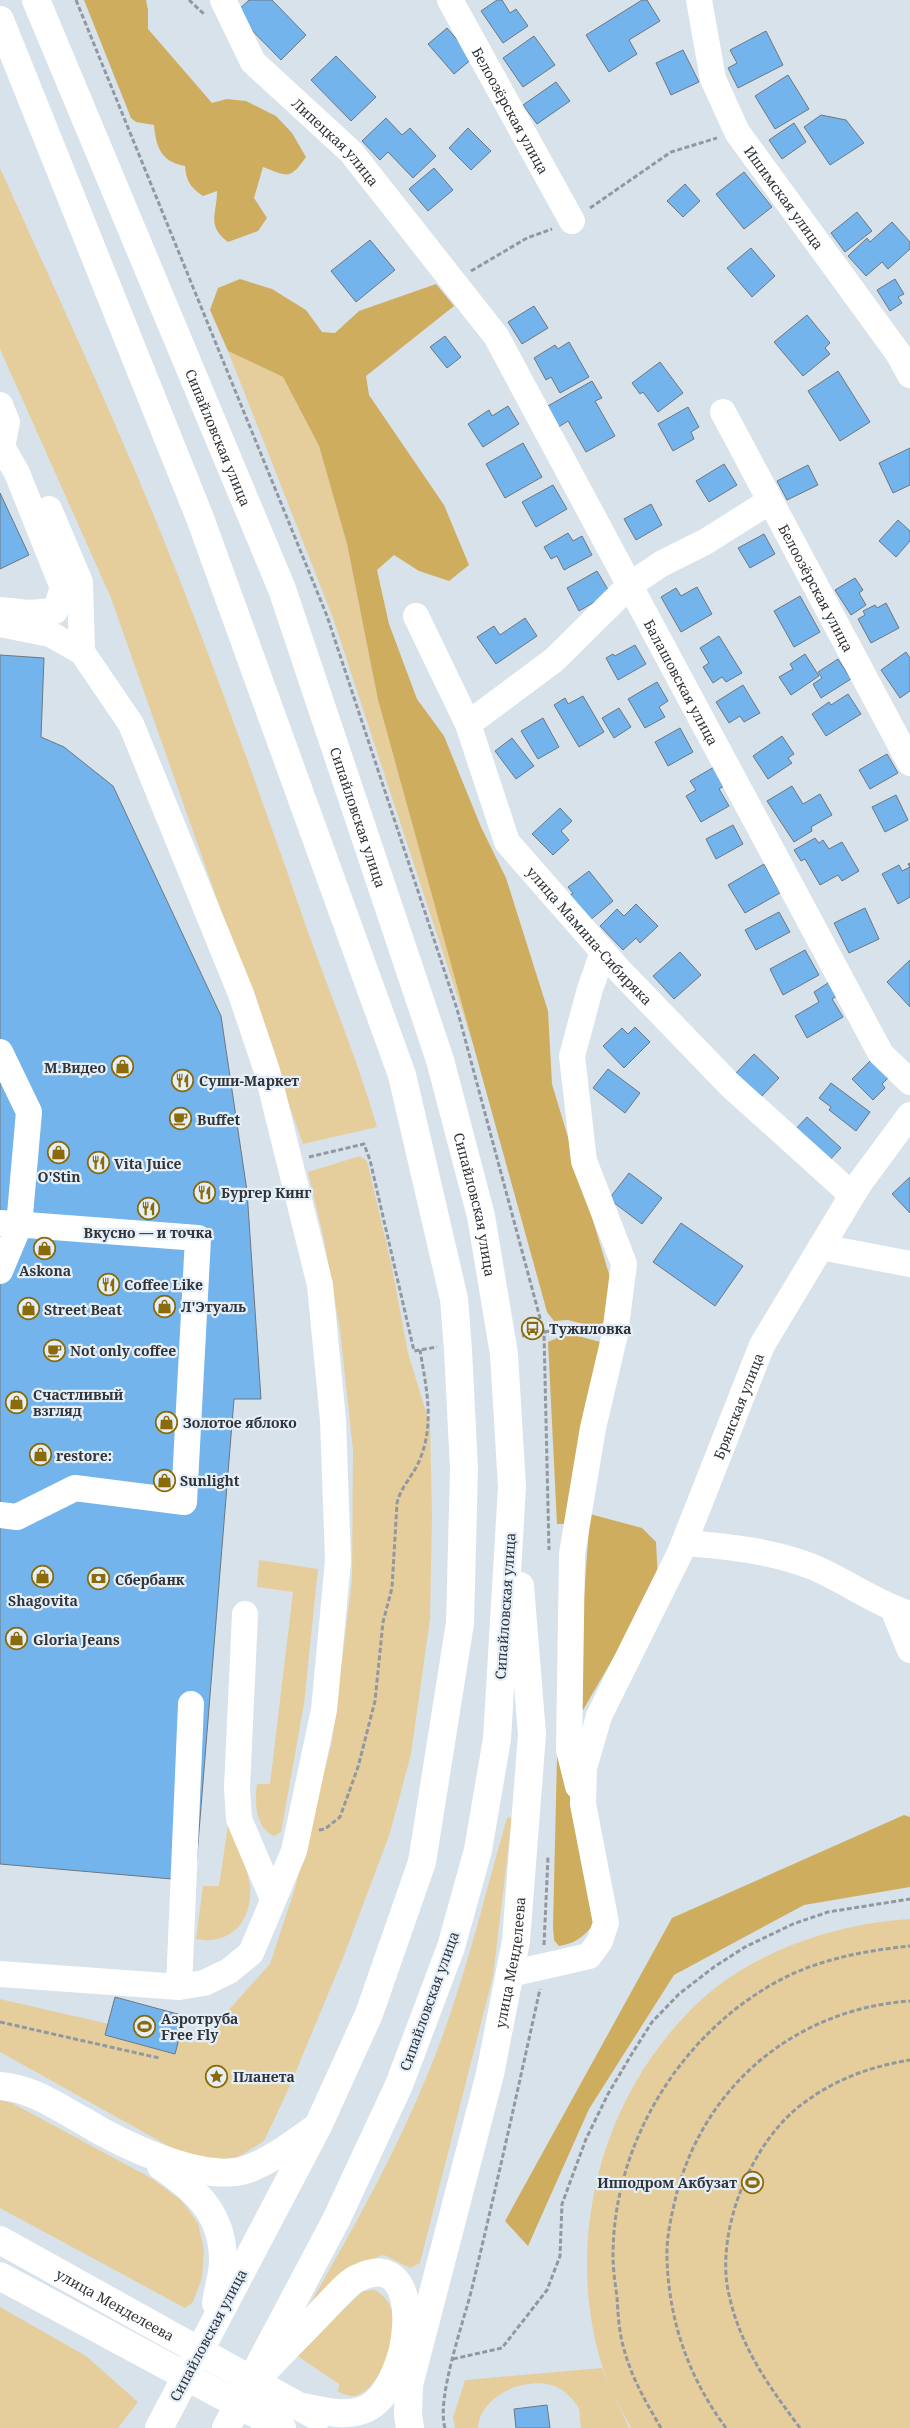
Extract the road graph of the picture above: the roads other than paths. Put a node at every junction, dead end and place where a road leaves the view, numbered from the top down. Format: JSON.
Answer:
{"nodes":[{"id":1,"x":36,"y":0,"type":"edge"},
{"id":2,"x":223,"y":0,"type":"edge"},
{"id":3,"x":450,"y":0,"type":"edge"},
{"id":4,"x":699,"y":0,"type":"edge"},
{"id":5,"x":0,"y":20,"type":"edge"},
{"id":6,"x":0,"y":59,"type":"edge"},
{"id":7,"x":30,"y":97,"type":"junction"},
{"id":8,"x":572,"y":221,"type":"road end"},
{"id":9,"x":453,"y":281,"type":"joint"},
{"id":10,"x":910,"y":375,"type":"edge"},
{"id":11,"x":0,"y":405,"type":"edge"},
{"id":12,"x":724,"y":412,"type":"dead end"},
{"id":13,"x":1,"y":448,"type":"edge"},
{"id":14,"x":17,"y":473,"type":"junction"},
{"id":15,"x":770,"y":500,"type":"junction"},
{"id":16,"x":630,"y":585,"type":"junction"},
{"id":17,"x":0,"y":610,"type":"edge"},
{"id":18,"x":416,"y":616,"type":"dead end"},
{"id":19,"x":0,"y":624,"type":"edge"},
{"id":20,"x":82,"y":652,"type":"junction"},
{"id":21,"x":468,"y":724,"type":"junction"},
{"id":22,"x":910,"y":763,"type":"edge"},
{"id":23,"x":603,"y":952,"type":"junction"},
{"id":24,"x":0,"y":1052,"type":"edge"},
{"id":25,"x":910,"y":1082,"type":"edge"},
{"id":26,"x":910,"y":1115,"type":"edge"},
{"id":27,"x":852,"y":1195,"type":"junction"},
{"id":28,"x":9,"y":1225,"type":"edge"},
{"id":29,"x":821,"y":1246,"type":"junction"},
{"id":30,"x":910,"y":1264,"type":"edge"},
{"id":31,"x":0,"y":1271,"type":"edge"},
{"id":32,"x":512,"y":1487,"type":"junction"},
{"id":33,"x":0,"y":1515,"type":"edge"},
{"id":34,"x":684,"y":1543,"type":"junction"},
{"id":35,"x":901,"y":1611,"type":"edge"},
{"id":36,"x":245,"y":1614,"type":"dead end"},
{"id":37,"x":910,"y":1650,"type":"edge"},
{"id":38,"x":191,"y":1704,"type":"dead end"},
{"id":39,"x":583,"y":1804,"type":"junction"},
{"id":40,"x":274,"y":1899,"type":"junction"},
{"id":41,"x":0,"y":1974,"type":"edge"},
{"id":42,"x":510,"y":1974,"type":"junction"},
{"id":43,"x":179,"y":1987,"type":"junction"},
{"id":44,"x":4,"y":2084,"type":"edge"},
{"id":45,"x":318,"y":2126,"type":"junction"},
{"id":46,"x":131,"y":2146,"type":"junction"},
{"id":47,"x":0,"y":2240,"type":"edge"},
{"id":48,"x":0,"y":2276,"type":"edge"},
{"id":49,"x":212,"y":2327,"type":"junction"},
{"id":50,"x":180,"y":2386,"type":"junction"},
{"id":51,"x":247,"y":2389,"type":"junction"},
{"id":52,"x":303,"y":2407,"type":"junction"},
{"id":53,"x":139,"y":2428,"type":"edge"},
{"id":54,"x":159,"y":2428,"type":"edge"},
{"id":55,"x":226,"y":2428,"type":"edge"},
{"id":56,"x":282,"y":2428,"type":"edge"},
{"id":57,"x":335,"y":2428,"type":"edge"},
{"id":58,"x":410,"y":2428,"type":"edge"}],
"edges":[{"from":1,"to":32,"type":"main road","name":"Сипайловская улица"},
{"from":2,"to":9,"type":"street","name":"Липецкая улица"},
{"from":3,"to":8,"type":"street","name":"Белоозёрская улица"},
{"from":4,"to":10,"type":"street","name":"Ишимская улица"},
{"from":5,"to":7,"type":"main road","name":"Сипайловская улица"},
{"from":6,"to":7,"type":"main road"},
{"from":7,"to":45,"type":"main road","name":"Сипайловская улица"},
{"from":9,"to":16,"type":"street","name":"Балашовская улица"},
{"from":11,"to":13,"type":"street"},
{"from":12,"to":15,"type":"street","name":"Белоозёрская улица"},
{"from":13,"to":14,"type":"street"},
{"from":14,"to":17,"type":"street"},
{"from":14,"to":20,"type":"street"},
{"from":15,"to":16,"type":"street"},
{"from":15,"to":22,"type":"street","name":"Белоозёрская улица"},
{"from":16,"to":21,"type":"street"},
{"from":16,"to":25,"type":"street","name":"Балашовская улица"},
{"from":18,"to":21,"type":"street","name":"улица Мамина-Сибиряка"},
{"from":19,"to":20,"type":"street"},
{"from":20,"to":40,"type":"street"},
{"from":21,"to":23,"type":"street","name":"улица Мамина-Сибиряка"},
{"from":23,"to":27,"type":"street","name":"улица Мамина-Сибиряка"},
{"from":23,"to":39,"type":"street"},
{"from":24,"to":28,"type":"street"},
{"from":26,"to":27,"type":"street","name":"Брянская улица"},
{"from":27,"to":29,"type":"street","name":"Брянская улица"},
{"from":28,"to":31,"type":"street"},
{"from":28,"to":33,"type":"street"},
{"from":29,"to":30,"type":"street"},
{"from":29,"to":34,"type":"street","name":"Брянская улица"},
{"from":32,"to":42,"type":"main road","name":"улица Менделеева"},
{"from":32,"to":51,"type":"main road","name":"Сипайловская улица"},
{"from":34,"to":35,"type":"street"},
{"from":34,"to":39,"type":"street","name":"Брянская улица"},
{"from":35,"to":37,"type":"street"},
{"from":36,"to":40,"type":"street"},
{"from":38,"to":43,"type":"street"},
{"from":39,"to":42,"type":"street"},
{"from":40,"to":43,"type":"street"},
{"from":41,"to":43,"type":"street"},
{"from":42,"to":58,"type":"main road","name":"улица Менделеева"},
{"from":44,"to":46,"type":"main road"},
{"from":45,"to":46,"type":"main road"},
{"from":45,"to":49,"type":"main road","name":"Сипайловская улица"},
{"from":46,"to":49,"type":"main road"},
{"from":47,"to":52,"type":"main road","name":"улица Менделеева"},
{"from":48,"to":56,"type":"main road"},
{"from":49,"to":50,"type":"main road","name":"Сипайловская улица"},
{"from":50,"to":53,"type":"main road"},
{"from":50,"to":54,"type":"main road","name":"Сипайловская улица"},
{"from":51,"to":52,"type":"main road"},
{"from":51,"to":55,"type":"main road","name":"Сипайловская улица"},
{"from":52,"to":57,"type":"main road","name":"улица Менделеева"}]}
